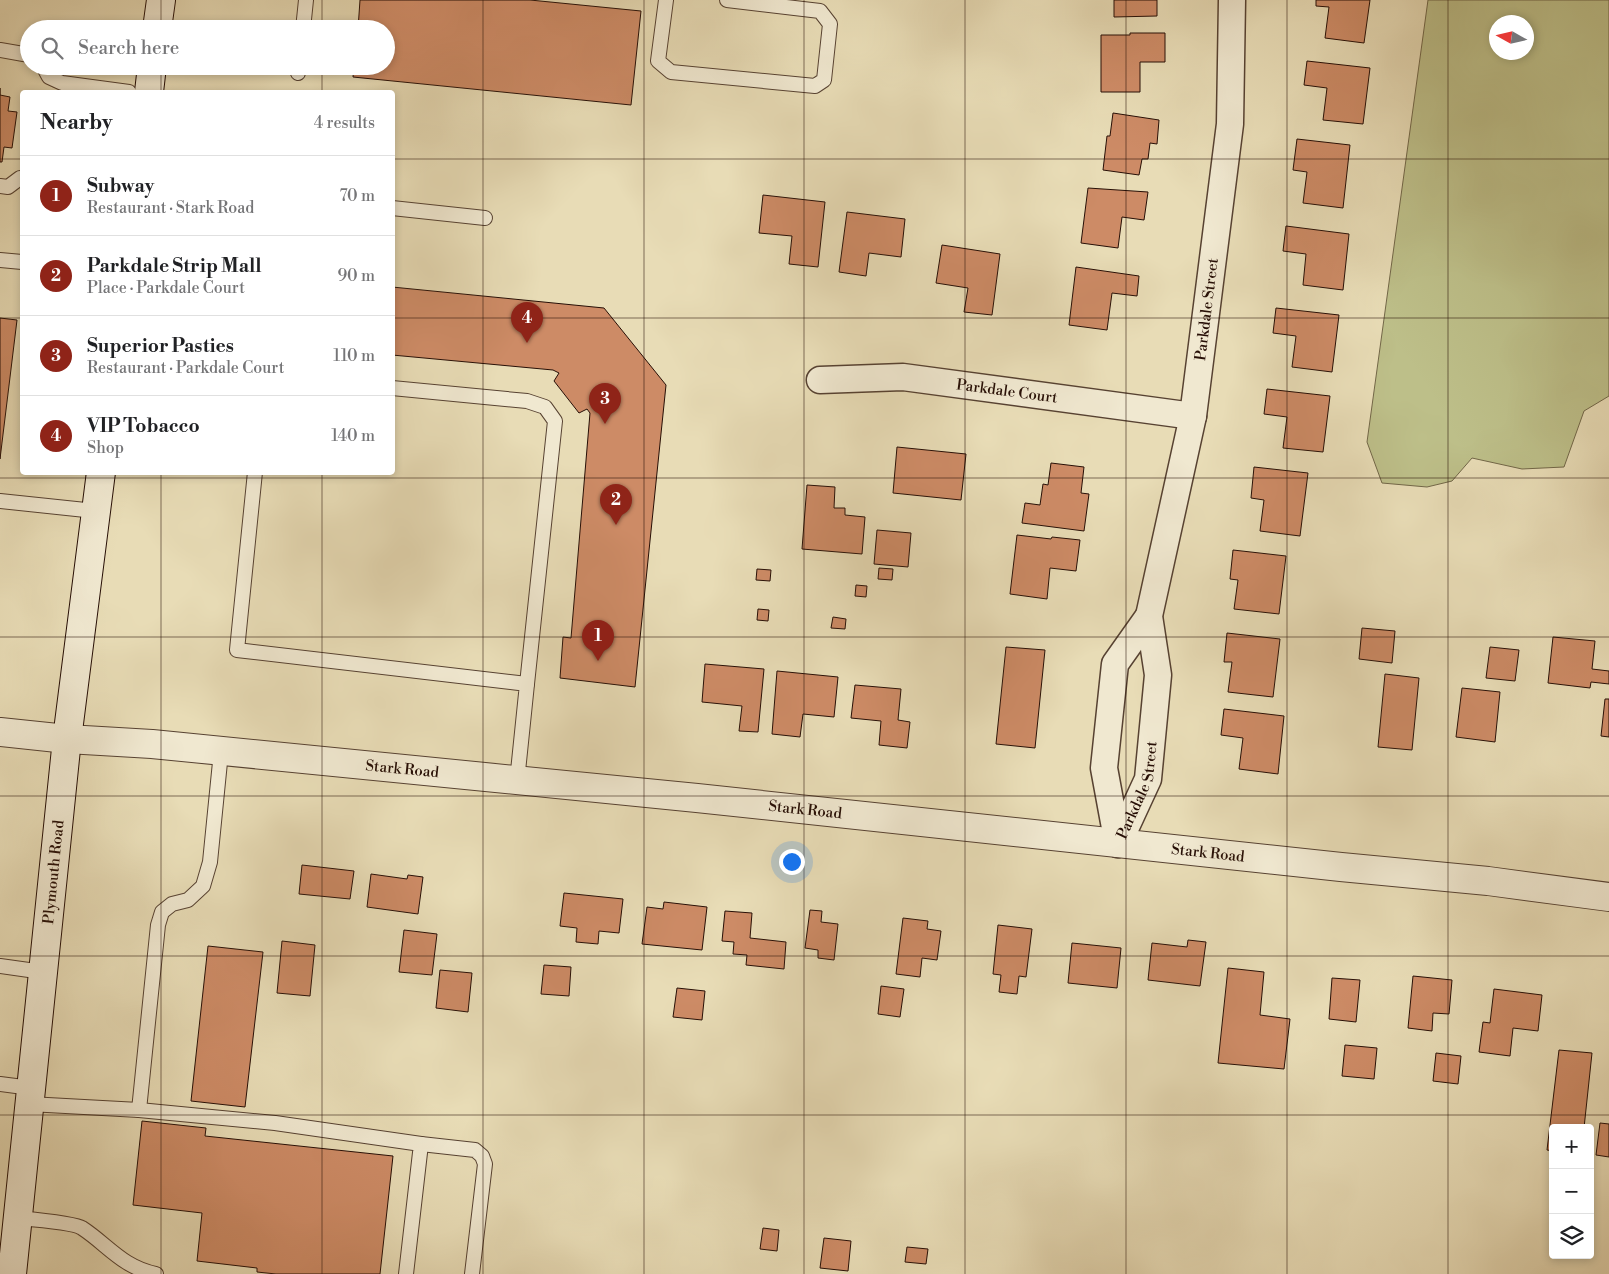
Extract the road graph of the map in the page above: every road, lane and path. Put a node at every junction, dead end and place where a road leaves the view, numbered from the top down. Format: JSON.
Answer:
{"nodes":[{"id":1,"x":161,"y":0,"type":"edge"},
{"id":2,"x":306,"y":0,"type":"edge"},
{"id":3,"x":666,"y":0,"type":"edge"},
{"id":4,"x":727,"y":0,"type":"edge"},
{"id":5,"x":1232,"y":0,"type":"edge"},
{"id":6,"x":1240,"y":0,"type":"edge"},
{"id":7,"x":158,"y":20,"type":"edge"},
{"id":8,"x":304,"y":20,"type":"edge"},
{"id":9,"x":1231,"y":34,"type":"junction"},
{"id":10,"x":0,"y":50,"type":"edge"},
{"id":11,"x":20,"y":53,"type":"edge"},
{"id":12,"x":48,"y":75,"type":"edge"},
{"id":13,"x":151,"y":75,"type":"edge"},
{"id":14,"x":114,"y":90,"type":"edge"},
{"id":15,"x":149,"y":90,"type":"edge"},
{"id":16,"x":20,"y":178,"type":"edge"},
{"id":17,"x":0,"y":186,"type":"edge"},
{"id":18,"x":395,"y":208,"type":"edge"},
{"id":19,"x":484,"y":218,"type":"dead end"},
{"id":20,"x":0,"y":260,"type":"edge"},
{"id":21,"x":20,"y":262,"type":"edge"},
{"id":22,"x":820,"y":380,"type":"dead end"},
{"id":23,"x":395,"y":388,"type":"edge"},
{"id":24,"x":1192,"y":416,"type":"junction"},
{"id":25,"x":101,"y":475,"type":"edge"},
{"id":26,"x":255,"y":475,"type":"edge"},
{"id":27,"x":0,"y":501,"type":"edge"},
{"id":28,"x":95,"y":511,"type":"junction"},
{"id":29,"x":1149,"y":616,"type":"junction"},
{"id":30,"x":527,"y":684,"type":"junction"},
{"id":31,"x":0,"y":732,"type":"edge"},
{"id":32,"x":66,"y":739,"type":"junction"},
{"id":33,"x":221,"y":752,"type":"junction"},
{"id":34,"x":517,"y":781,"type":"junction"},
{"id":35,"x":1118,"y":844,"type":"junction"},
{"id":36,"x":1609,"y":897,"type":"edge"},
{"id":37,"x":0,"y":966,"type":"edge"},
{"id":38,"x":43,"y":972,"type":"junction"},
{"id":39,"x":0,"y":1084,"type":"edge"},
{"id":40,"x":30,"y":1096,"type":"junction"},
{"id":41,"x":139,"y":1110,"type":"junction"},
{"id":42,"x":421,"y":1144,"type":"junction"},
{"id":43,"x":18,"y":1218,"type":"junction"},
{"id":44,"x":12,"y":1274,"type":"edge"},
{"id":45,"x":156,"y":1274,"type":"edge"},
{"id":46,"x":406,"y":1274,"type":"edge"},
{"id":47,"x":472,"y":1274,"type":"edge"}],
"edges":[{"from":1,"to":7,"type":"street"},
{"from":2,"to":8,"type":"lane"},
{"from":3,"to":4,"type":"lane"},
{"from":5,"to":9,"type":"street","name":"Parkdale Street"},
{"from":6,"to":9,"type":"street"},
{"from":9,"to":24,"type":"street","name":"Parkdale Street"},
{"from":10,"to":11,"type":"lane"},
{"from":12,"to":14,"type":"lane"},
{"from":13,"to":15,"type":"street"},
{"from":16,"to":17,"type":"lane"},
{"from":18,"to":19,"type":"lane"},
{"from":20,"to":21,"type":"lane"},
{"from":22,"to":24,"type":"street","name":"Parkdale Court"},
{"from":23,"to":30,"type":"lane"},
{"from":24,"to":29,"type":"street","name":"Parkdale Street"},
{"from":25,"to":28,"type":"street","name":"Plymouth Road"},
{"from":26,"to":30,"type":"lane"},
{"from":27,"to":28,"type":"lane"},
{"from":28,"to":32,"type":"street","name":"Plymouth Road"},
{"from":29,"to":35,"type":"street","name":"Parkdale Street"},
{"from":29,"to":35,"type":"street","name":"Parkdale Street"},
{"from":30,"to":34,"type":"lane"},
{"from":31,"to":32,"type":"street","name":"Stark Road"},
{"from":32,"to":33,"type":"street","name":"Stark Road"},
{"from":32,"to":38,"type":"street","name":"Plymouth Road"},
{"from":33,"to":34,"type":"street","name":"Stark Road"},
{"from":33,"to":41,"type":"lane"},
{"from":34,"to":35,"type":"street","name":"Stark Road"},
{"from":35,"to":36,"type":"street","name":"Stark Road"},
{"from":37,"to":38,"type":"lane"},
{"from":38,"to":40,"type":"street","name":"Plymouth Road"},
{"from":39,"to":40,"type":"lane"},
{"from":40,"to":41,"type":"lane"},
{"from":40,"to":43,"type":"street","name":"Plymouth Road"},
{"from":41,"to":42,"type":"lane"},
{"from":42,"to":46,"type":"lane"},
{"from":42,"to":47,"type":"lane"},
{"from":43,"to":44,"type":"street","name":"Plymouth Road"},
{"from":43,"to":45,"type":"lane"}]}
